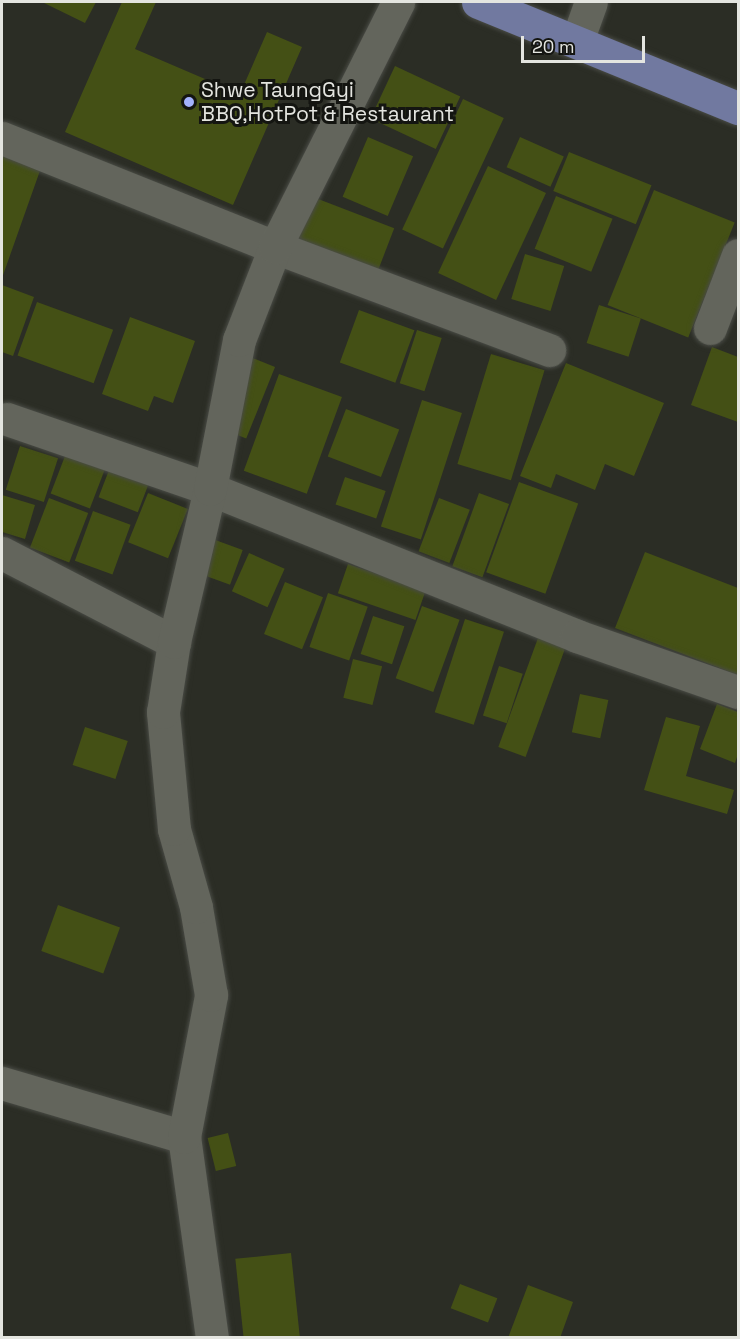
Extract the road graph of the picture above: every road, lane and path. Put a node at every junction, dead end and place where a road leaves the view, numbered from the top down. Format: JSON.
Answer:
{"nodes":[{"id":1,"x":398,"y":2,"type":"edge"},
{"id":2,"x":478,"y":2,"type":"edge"},
{"id":3,"x":591,"y":2,"type":"edge"},
{"id":4,"x":577,"y":41,"type":"junction"},
{"id":5,"x":738,"y":108,"type":"edge"},
{"id":6,"x":2,"y":138,"type":"edge"},
{"id":7,"x":276,"y":247,"type":"junction"},
{"id":8,"x":738,"y":255,"type":"edge"},
{"id":9,"x":710,"y":328,"type":"dead end"},
{"id":10,"x":549,"y":350,"type":"dead end"},
{"id":11,"x":6,"y":419,"type":"dead end"},
{"id":12,"x":210,"y":489,"type":"junction"},
{"id":13,"x":2,"y":553,"type":"edge"},
{"id":14,"x":174,"y":642,"type":"junction"},
{"id":15,"x":738,"y":692,"type":"edge"},
{"id":16,"x":2,"y":1083,"type":"edge"},
{"id":17,"x":184,"y":1137,"type":"junction"},
{"id":18,"x":212,"y":1338,"type":"edge"}],
"edges":[{"from":1,"to":7,"type":"street"},
{"from":2,"to":4,"type":"main road"},
{"from":3,"to":4,"type":"street"},
{"from":4,"to":5,"type":"main road"},
{"from":6,"to":7,"type":"street"},
{"from":7,"to":10,"type":"street"},
{"from":7,"to":12,"type":"street"},
{"from":8,"to":9,"type":"street"},
{"from":11,"to":12,"type":"street"},
{"from":12,"to":14,"type":"street"},
{"from":12,"to":15,"type":"street"},
{"from":13,"to":14,"type":"street"},
{"from":14,"to":17,"type":"street"},
{"from":16,"to":17,"type":"street"},
{"from":17,"to":18,"type":"street"}]}
